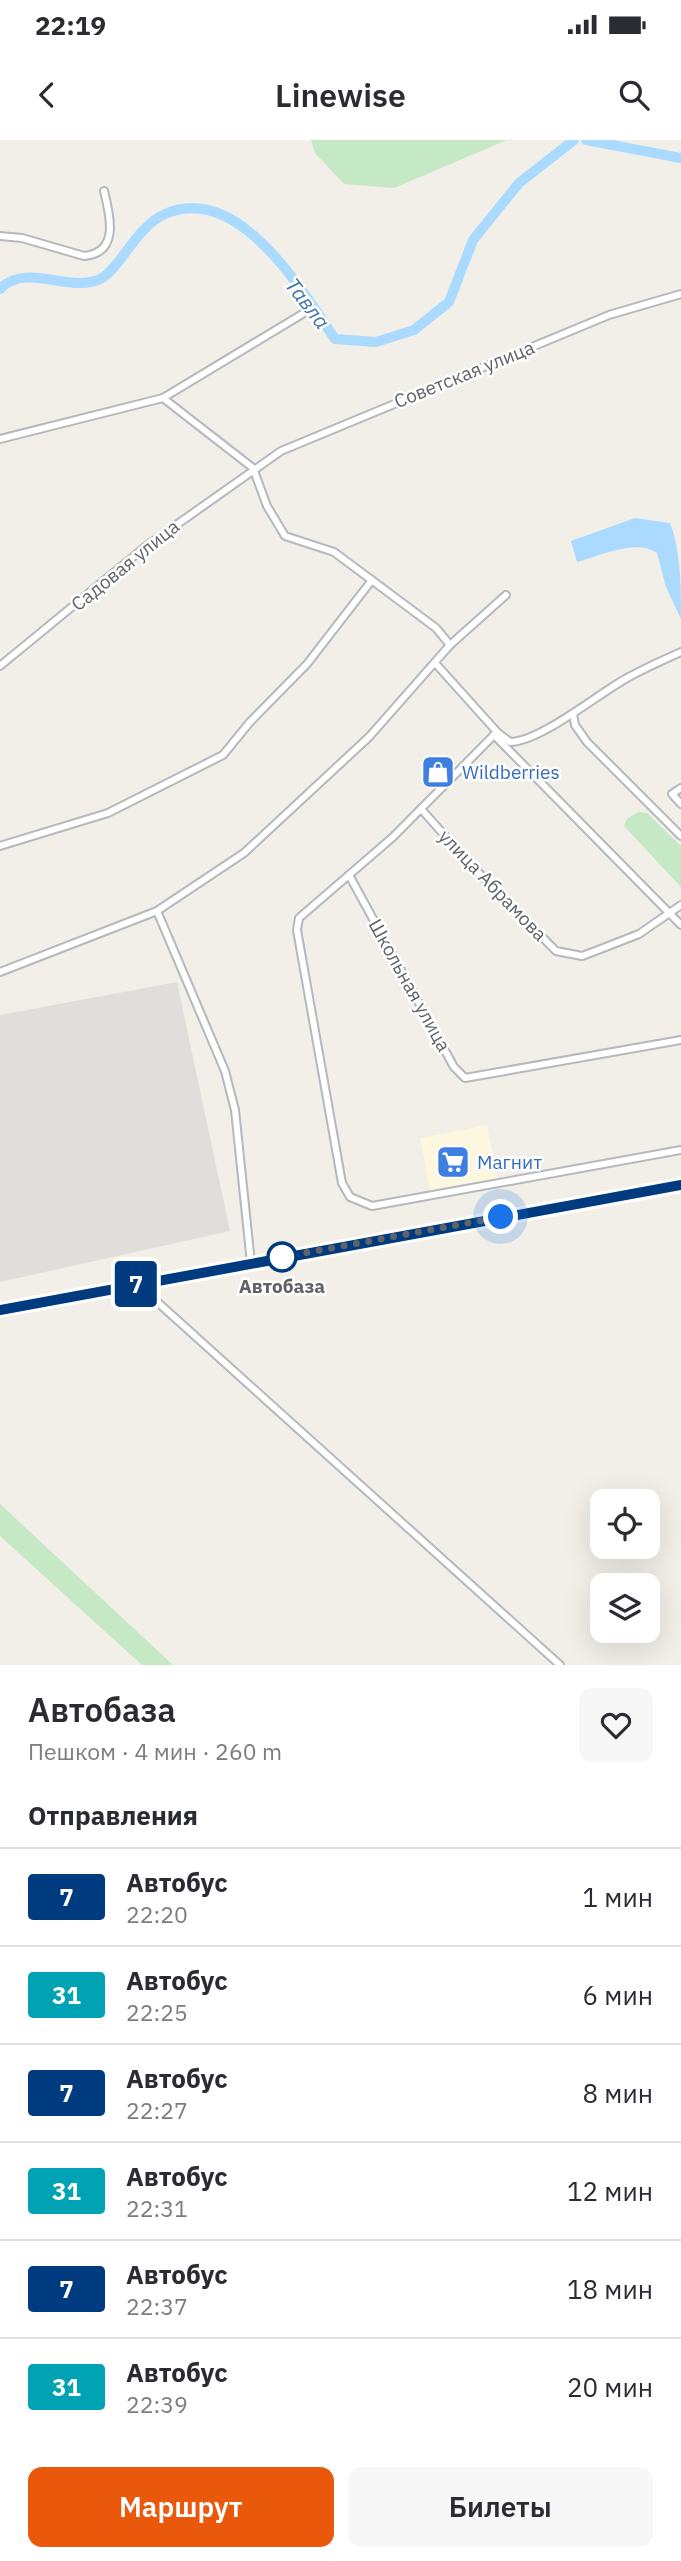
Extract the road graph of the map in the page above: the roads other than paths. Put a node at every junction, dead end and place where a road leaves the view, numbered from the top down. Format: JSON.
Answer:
{"nodes":[{"id":1,"x":104,"y":191,"type":"dead end"},
{"id":2,"x":0,"y":236,"type":"edge"},
{"id":3,"x":681,"y":294,"type":"edge"},
{"id":4,"x":304,"y":313,"type":"dead end"},
{"id":5,"x":163,"y":398,"type":"junction"},
{"id":6,"x":0,"y":439,"type":"edge"},
{"id":7,"x":253,"y":468,"type":"junction"},
{"id":8,"x":372,"y":580,"type":"junction"},
{"id":9,"x":506,"y":595,"type":"dead end"},
{"id":10,"x":450,"y":645,"type":"junction"},
{"id":11,"x":681,"y":652,"type":"edge"},
{"id":12,"x":436,"y":664,"type":"junction"},
{"id":13,"x":0,"y":666,"type":"edge"},
{"id":14,"x":573,"y":714,"type":"junction"},
{"id":15,"x":496,"y":734,"type":"junction"},
{"id":16,"x":681,"y":788,"type":"edge"},
{"id":17,"x":681,"y":804,"type":"edge"},
{"id":18,"x":422,"y":810,"type":"junction"},
{"id":19,"x":681,"y":836,"type":"edge"},
{"id":20,"x":0,"y":846,"type":"edge"},
{"id":21,"x":349,"y":875,"type":"junction"},
{"id":22,"x":681,"y":905,"type":"edge"},
{"id":23,"x":157,"y":911,"type":"junction"},
{"id":24,"x":669,"y":914,"type":"junction"},
{"id":25,"x":681,"y":925,"type":"edge"},
{"id":26,"x":0,"y":972,"type":"edge"},
{"id":27,"x":681,"y":1040,"type":"edge"},
{"id":28,"x":681,"y":1150,"type":"edge"},
{"id":29,"x":681,"y":1185,"type":"edge"},
{"id":30,"x":251,"y":1263,"type":"junction"},
{"id":31,"x":141,"y":1283,"type":"junction"},
{"id":32,"x":0,"y":1310,"type":"edge"},
{"id":33,"x":560,"y":1665,"type":"edge"}],
"edges":[{"from":1,"to":2,"type":"street"},
{"from":3,"to":7,"type":"street","name":"Советская улица"},
{"from":4,"to":5,"type":"street"},
{"from":5,"to":6,"type":"street"},
{"from":5,"to":7,"type":"street"},
{"from":7,"to":8,"type":"street"},
{"from":7,"to":13,"type":"street","name":"Садовая улица"},
{"from":8,"to":10,"type":"street"},
{"from":8,"to":20,"type":"street"},
{"from":9,"to":10,"type":"street"},
{"from":10,"to":12,"type":"street"},
{"from":11,"to":14,"type":"street"},
{"from":12,"to":15,"type":"street"},
{"from":12,"to":23,"type":"street"},
{"from":14,"to":15,"type":"street"},
{"from":14,"to":19,"type":"street"},
{"from":15,"to":18,"type":"street"},
{"from":15,"to":24,"type":"street"},
{"from":16,"to":17,"type":"street"},
{"from":18,"to":21,"type":"street"},
{"from":18,"to":24,"type":"street","name":"улица Абрамова"},
{"from":21,"to":27,"type":"street","name":"Школьная улица"},
{"from":21,"to":28,"type":"street"},
{"from":22,"to":24,"type":"street","name":"улица Абрамова"},
{"from":23,"to":26,"type":"street"},
{"from":23,"to":30,"type":"street"},
{"from":24,"to":25,"type":"street"},
{"from":29,"to":30,"type":"main road"},
{"from":30,"to":31,"type":"main road"},
{"from":31,"to":32,"type":"main road"},
{"from":31,"to":33,"type":"street"}]}
